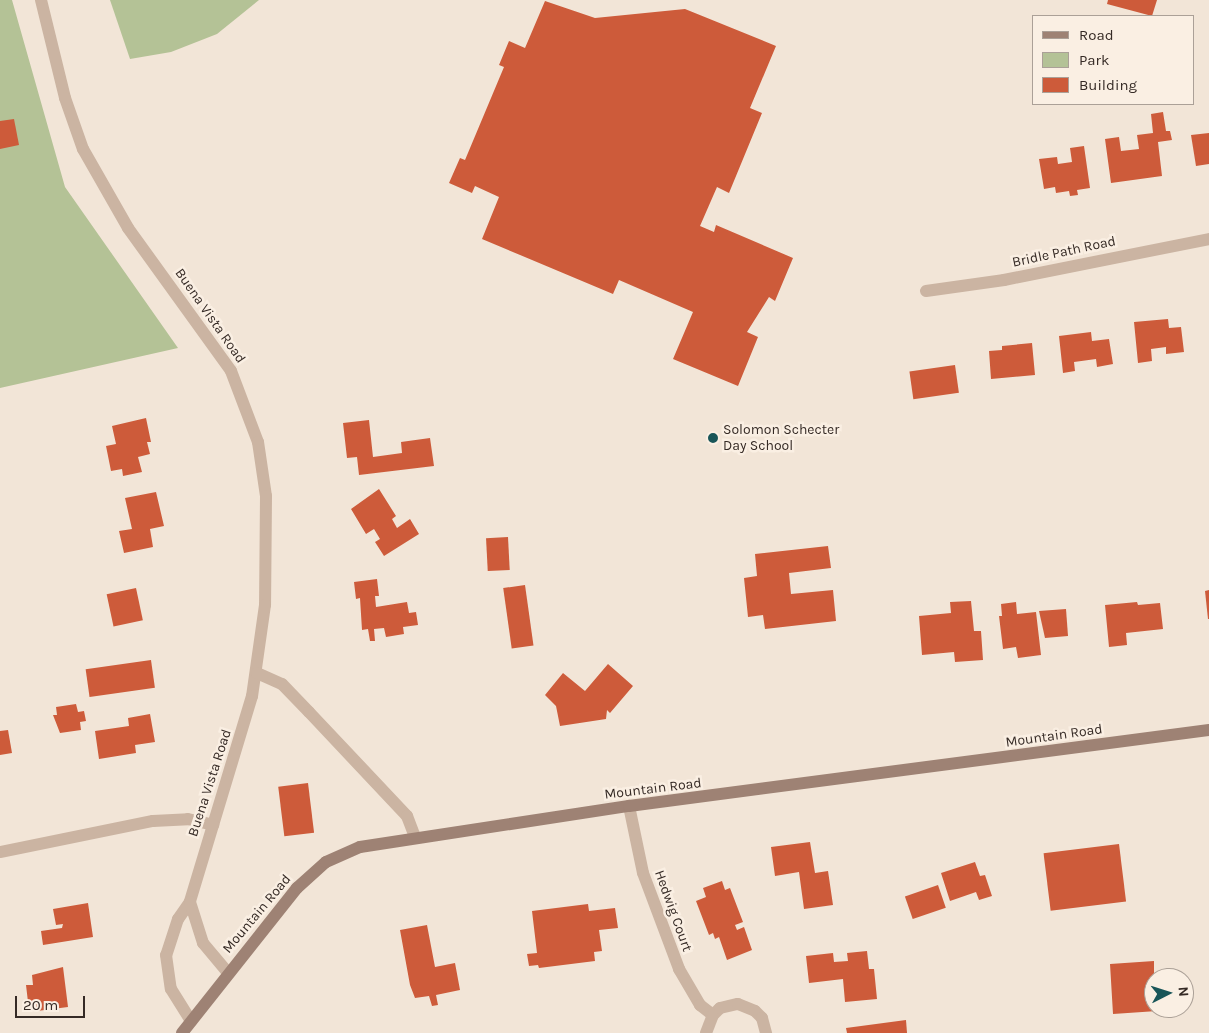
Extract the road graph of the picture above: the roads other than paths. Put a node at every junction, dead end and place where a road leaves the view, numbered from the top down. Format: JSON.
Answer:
{"nodes":[{"id":1,"x":41,"y":0,"type":"edge"},
{"id":2,"x":1209,"y":239,"type":"edge"},
{"id":3,"x":926,"y":291,"type":"dead end"},
{"id":4,"x":256,"y":673,"type":"junction"},
{"id":5,"x":1209,"y":730,"type":"edge"},
{"id":6,"x":629,"y":806,"type":"junction"},
{"id":7,"x":213,"y":825,"type":"junction"},
{"id":8,"x":415,"y":837,"type":"junction"},
{"id":9,"x":0,"y":852,"type":"edge"},
{"id":10,"x":190,"y":902,"type":"junction"},
{"id":11,"x":228,"y":973,"type":"junction"},
{"id":12,"x":713,"y":1015,"type":"junction"},
{"id":13,"x":190,"y":1021,"type":"junction"},
{"id":14,"x":182,"y":1033,"type":"edge"},
{"id":15,"x":706,"y":1033,"type":"edge"},
{"id":16,"x":766,"y":1033,"type":"edge"}],
"edges":[{"from":1,"to":4,"type":"street","name":"Buena Vista Road"},
{"from":2,"to":3,"type":"street","name":"Bridle Path Road"},
{"from":4,"to":7,"type":"street","name":"Buena Vista Road"},
{"from":4,"to":8,"type":"street"},
{"from":5,"to":6,"type":"main road","name":"Mountain Road"},
{"from":6,"to":8,"type":"main road","name":"Mountain Road"},
{"from":6,"to":12,"type":"street","name":"Hedwig Court"},
{"from":7,"to":9,"type":"street"},
{"from":7,"to":10,"type":"street","name":"Buena Vista Road"},
{"from":8,"to":11,"type":"main road","name":"Mountain Road"},
{"from":10,"to":11,"type":"street"},
{"from":10,"to":13,"type":"street","name":"Buena Vista Road"},
{"from":11,"to":13,"type":"main road","name":"Mountain Road"},
{"from":12,"to":15,"type":"street"},
{"from":12,"to":16,"type":"street"},
{"from":13,"to":14,"type":"main road","name":"Mountain Road"}]}
